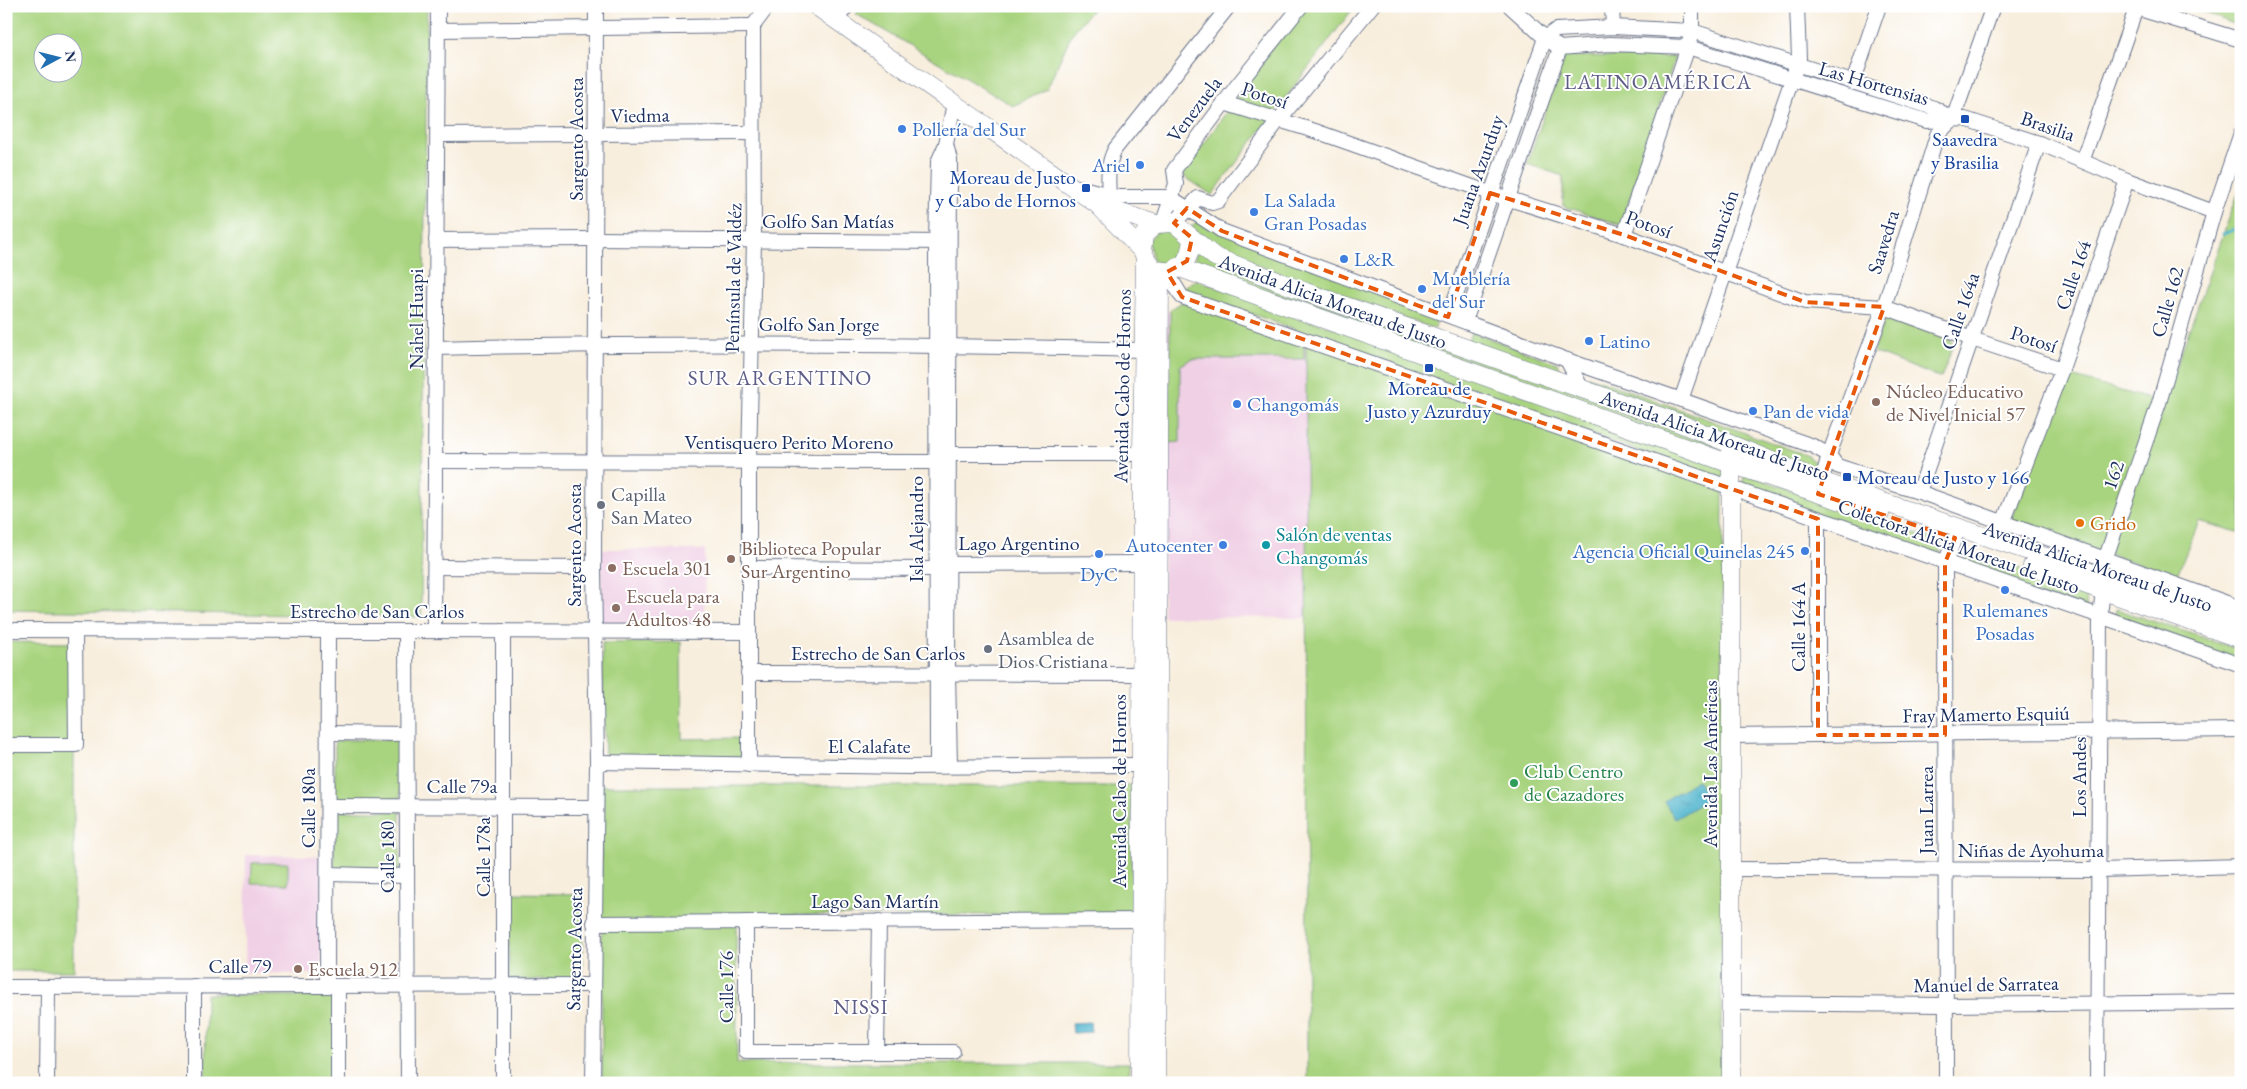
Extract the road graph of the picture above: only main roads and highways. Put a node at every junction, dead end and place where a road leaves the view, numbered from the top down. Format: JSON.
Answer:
{"nodes":[{"id":1,"x":816,"y":6,"type":"edge"},
{"id":2,"x":842,"y":13,"type":"edge"},
{"id":3,"x":1103,"y":200,"type":"junction"},
{"id":4,"x":1164,"y":223,"type":"junction"},
{"id":5,"x":1192,"y":238,"type":"junction"},
{"id":6,"x":1143,"y":255,"type":"junction"},
{"id":7,"x":1168,"y":270,"type":"junction"},
{"id":8,"x":1731,"y":444,"type":"junction"},
{"id":9,"x":1731,"y":464,"type":"junction"},
{"id":10,"x":1819,"y":487,"type":"junction"},
{"id":11,"x":2240,"y":634,"type":"edge"},
{"id":12,"x":1149,"y":674,"type":"junction"},
{"id":13,"x":1149,"y":920,"type":"junction"},
{"id":14,"x":1140,"y":1083,"type":"edge"},
{"id":15,"x":1156,"y":1083,"type":"edge"},
{"id":16,"x":1731,"y":1083,"type":"edge"}],
"edges":[{"from":1,"to":2,"type":"main road","name":"Avenida Alicia Moreau de Justo"},
{"from":2,"to":3,"type":"main road","name":"Avenida Alicia Moreau de Justo"},
{"from":3,"to":4,"type":"main road","name":"Avenida Alicia Moreau de Justo"},
{"from":3,"to":6,"type":"main road","name":"Avenida Alicia Moreau de Justo"},
{"from":4,"to":5,"type":"main road","name":"Avenida Alicia Moreau de Justo"},
{"from":4,"to":6,"type":"main road"},
{"from":5,"to":7,"type":"main road","name":"Avenida Alicia Moreau de Justo"},
{"from":5,"to":8,"type":"main road","name":"Avenida Alicia Moreau de Justo"},
{"from":6,"to":7,"type":"main road","name":"Avenida Alicia Moreau de Justo"},
{"from":6,"to":12,"type":"main road","name":"Avenida Cabo de Hornos"},
{"from":7,"to":9,"type":"main road","name":"Avenida Alicia Moreau de Justo"},
{"from":7,"to":12,"type":"main road","name":"Avenida Cabo de Hornos"},
{"from":8,"to":9,"type":"main road","name":"Avenida Las Américas"},
{"from":8,"to":10,"type":"main road","name":"Avenida Alicia Moreau de Justo"},
{"from":9,"to":10,"type":"main road","name":"Avenida Alicia Moreau de Justo"},
{"from":9,"to":16,"type":"main road","name":"Avenida Las Américas"},
{"from":10,"to":11,"type":"main road","name":"Avenida Alicia Moreau de Justo"},
{"from":10,"to":11,"type":"main road","name":"Avenida Alicia Moreau de Justo"},
{"from":12,"to":13,"type":"main road","name":"Avenida Cabo de Hornos"},
{"from":12,"to":13,"type":"main road","name":"Avenida Cabo de Hornos"},
{"from":13,"to":14,"type":"main road","name":"Avenida Cabo de Hornos"},
{"from":13,"to":15,"type":"main road","name":"Avenida Cabo de Hornos"}]}
